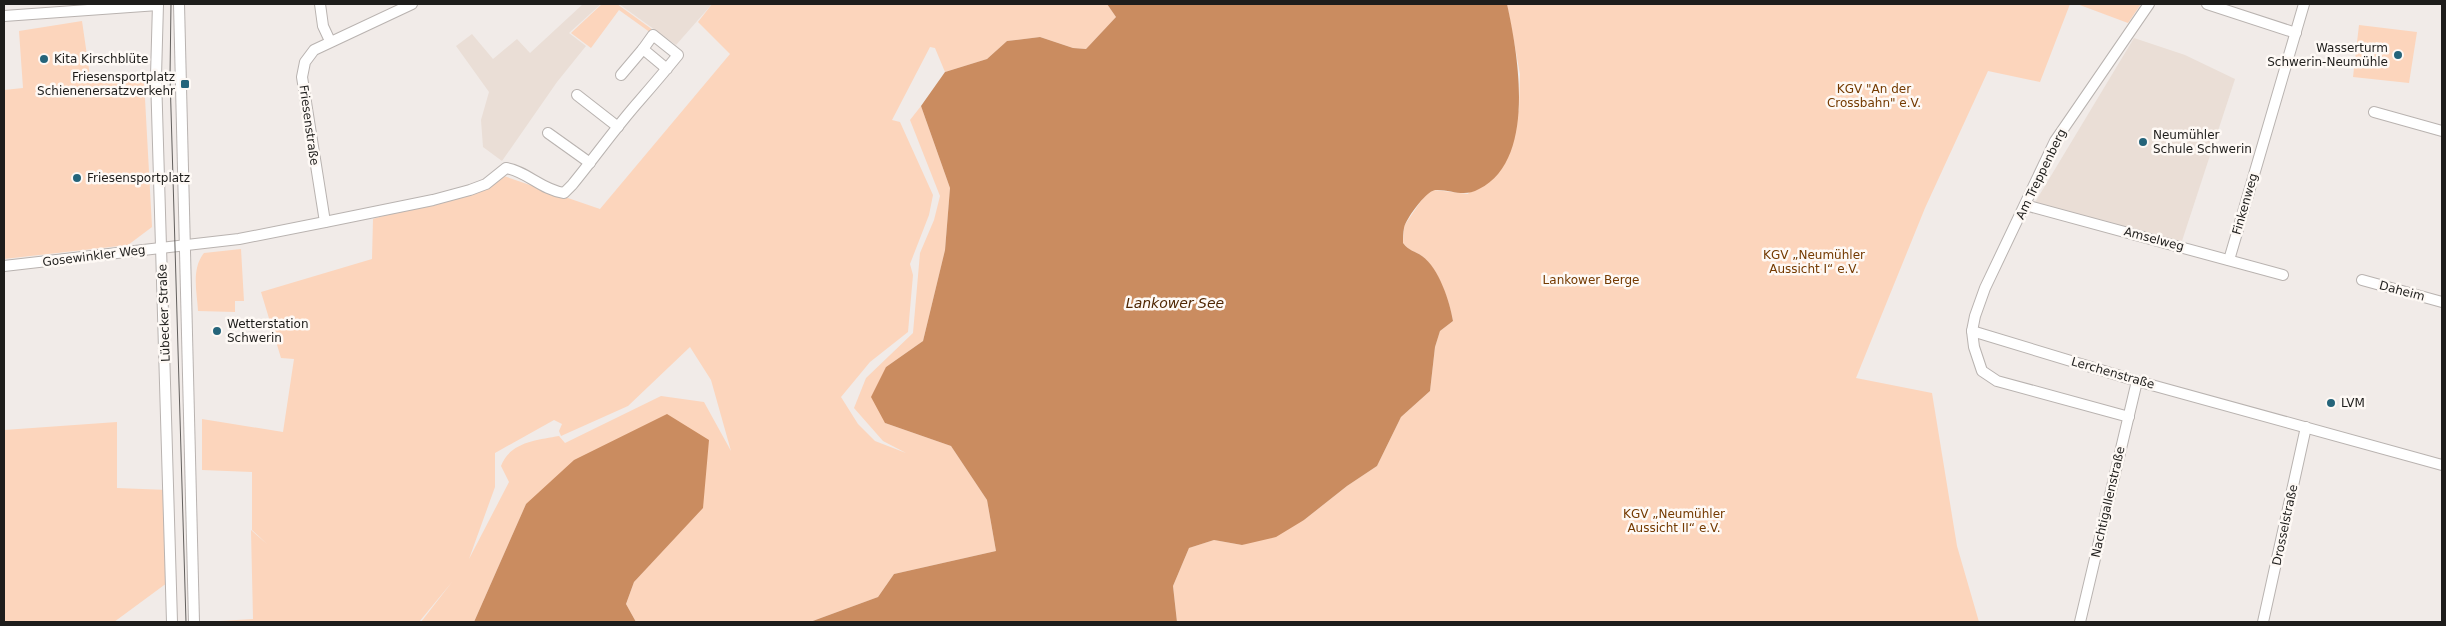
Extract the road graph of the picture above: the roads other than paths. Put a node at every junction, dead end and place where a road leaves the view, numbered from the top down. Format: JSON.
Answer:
{"nodes":[{"id":1,"x":158,"y":4,"type":"edge"},
{"id":2,"x":179,"y":4,"type":"edge"},
{"id":3,"x":320,"y":4,"type":"edge"},
{"id":4,"x":412,"y":4,"type":"edge"},
{"id":5,"x":2149,"y":4,"type":"edge"},
{"id":6,"x":2207,"y":4,"type":"edge"},
{"id":7,"x":2304,"y":4,"type":"edge"},
{"id":8,"x":4,"y":7,"type":"edge"},
{"id":9,"x":4,"y":16,"type":"edge"},
{"id":10,"x":2296,"y":33,"type":"junction"},
{"id":11,"x":330,"y":41,"type":"junction"},
{"id":12,"x":643,"y":49,"type":"junction"},
{"id":13,"x":667,"y":69,"type":"junction"},
{"id":14,"x":621,"y":75,"type":"dead end"},
{"id":15,"x":577,"y":95,"type":"dead end"},
{"id":16,"x":2374,"y":112,"type":"dead end"},
{"id":17,"x":618,"y":127,"type":"junction"},
{"id":18,"x":2442,"y":131,"type":"edge"},
{"id":19,"x":548,"y":133,"type":"dead end"},
{"id":20,"x":590,"y":163,"type":"junction"},
{"id":21,"x":2025,"y":205,"type":"junction"},
{"id":22,"x":325,"y":222,"type":"junction"},
{"id":23,"x":184,"y":245,"type":"junction"},
{"id":24,"x":162,"y":247,"type":"junction"},
{"id":25,"x":2229,"y":260,"type":"junction"},
{"id":26,"x":4,"y":266,"type":"edge"},
{"id":27,"x":2283,"y":275,"type":"dead end"},
{"id":28,"x":2362,"y":280,"type":"dead end"},
{"id":29,"x":2442,"y":302,"type":"edge"},
{"id":30,"x":1972,"y":331,"type":"junction"},
{"id":31,"x":2137,"y":381,"type":"junction"},
{"id":32,"x":2129,"y":417,"type":"junction"},
{"id":33,"x":2306,"y":427,"type":"junction"},
{"id":34,"x":2442,"y":466,"type":"edge"},
{"id":35,"x":172,"y":622,"type":"edge"},
{"id":36,"x":194,"y":622,"type":"edge"},
{"id":37,"x":2080,"y":622,"type":"edge"},
{"id":38,"x":2263,"y":622,"type":"edge"}],
"edges":[{"from":1,"to":9,"type":"street"},
{"from":1,"to":24,"type":"street","name":"Lübecker Straße"},
{"from":2,"to":23,"type":"street","name":"Lübecker Straße"},
{"from":3,"to":11,"type":"street"},
{"from":4,"to":11,"type":"street","name":"Friesenstraße"},
{"from":5,"to":21,"type":"street","name":"Am Treppenberg"},
{"from":6,"to":10,"type":"street"},
{"from":7,"to":10,"type":"street","name":"Finkenweg"},
{"from":8,"to":9,"type":"street"},
{"from":10,"to":25,"type":"street","name":"Finkenweg"},
{"from":11,"to":22,"type":"street","name":"Friesenstraße"},
{"from":12,"to":13,"type":"street"},
{"from":12,"to":13,"type":"street"},
{"from":12,"to":14,"type":"street"},
{"from":13,"to":17,"type":"street"},
{"from":15,"to":17,"type":"street"},
{"from":16,"to":18,"type":"street"},
{"from":17,"to":20,"type":"street"},
{"from":19,"to":20,"type":"street"},
{"from":20,"to":22,"type":"street"},
{"from":21,"to":25,"type":"street","name":"Amselweg"},
{"from":21,"to":30,"type":"street","name":"Am Treppenberg"},
{"from":22,"to":23,"type":"street"},
{"from":23,"to":24,"type":"street","name":"Gosewinkler Weg"},
{"from":23,"to":36,"type":"street","name":"Lübecker Straße"},
{"from":24,"to":26,"type":"street","name":"Gosewinkler Weg"},
{"from":24,"to":35,"type":"street","name":"Lübecker Straße"},
{"from":25,"to":27,"type":"street","name":"Amselweg"},
{"from":28,"to":29,"type":"street","name":"Daheim"},
{"from":30,"to":31,"type":"street","name":"Lerchenstraße"},
{"from":30,"to":32,"type":"street"},
{"from":31,"to":32,"type":"street","name":"Nachtigallenstraße"},
{"from":31,"to":33,"type":"street","name":"Lerchenstraße"},
{"from":32,"to":37,"type":"street","name":"Nachtigallenstraße"},
{"from":33,"to":34,"type":"street","name":"Lerchenstraße"},
{"from":33,"to":38,"type":"street","name":"Drosselstraße"}]}
